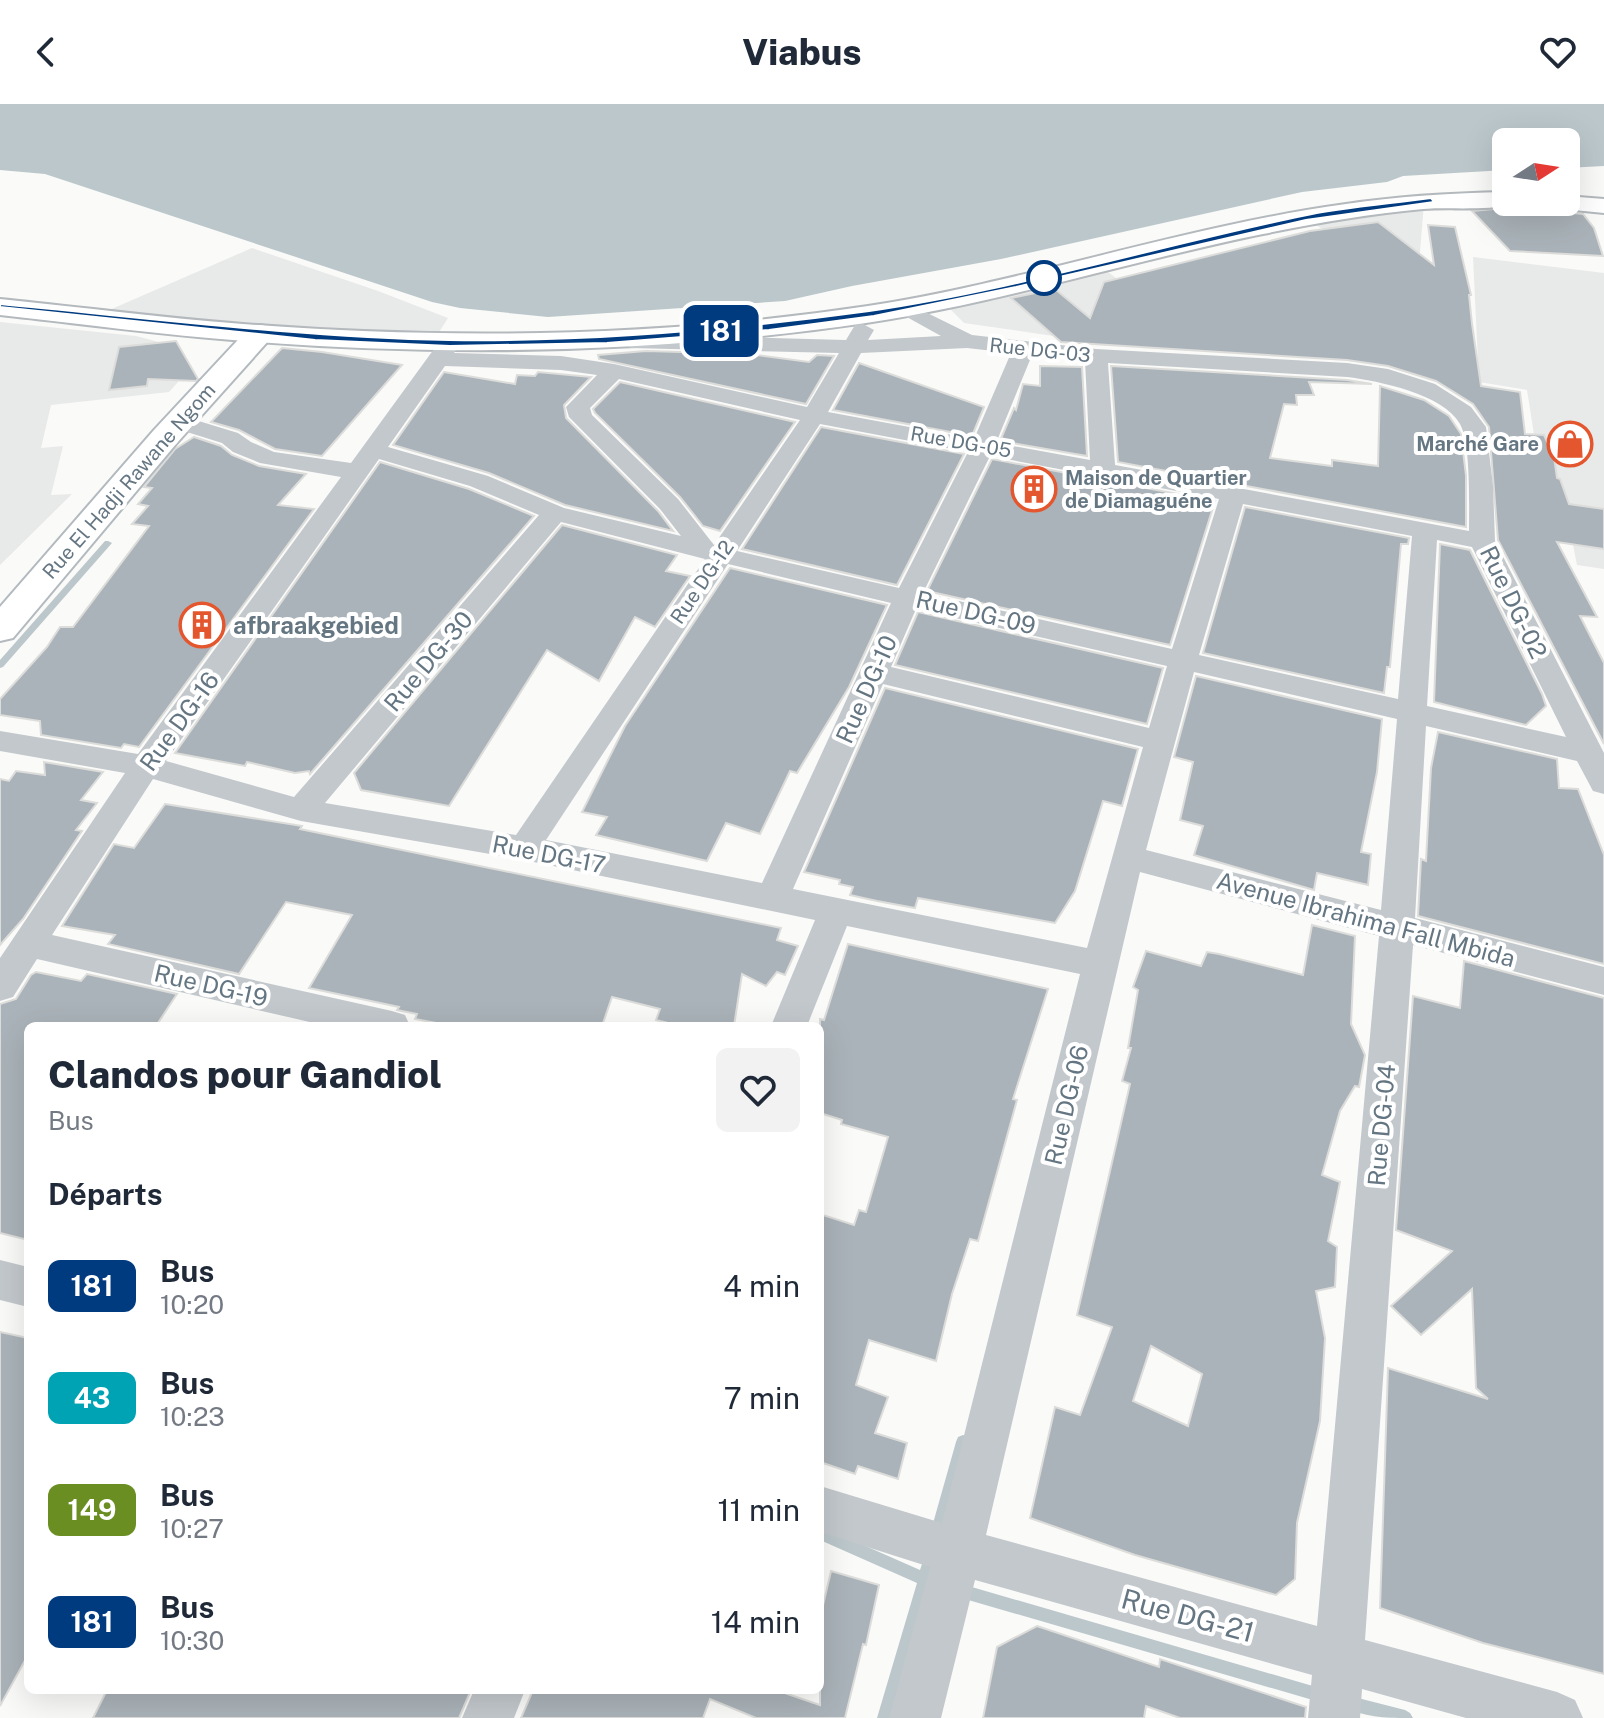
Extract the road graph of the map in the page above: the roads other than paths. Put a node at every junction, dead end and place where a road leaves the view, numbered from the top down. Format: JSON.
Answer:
{"nodes":[{"id":1,"x":1492,"y":199,"type":"edge"},
{"id":2,"x":1580,"y":204,"type":"edge"},
{"id":3,"x":1604,"y":206,"type":"edge"},
{"id":4,"x":0,"y":307,"type":"edge"},
{"id":5,"x":903,"y":307,"type":"junction"},
{"id":6,"x":874,"y":313,"type":"junction"},
{"id":7,"x":260,"y":333,"type":"junction"},
{"id":8,"x":607,"y":340,"type":"junction"},
{"id":9,"x":967,"y":341,"type":"junction"},
{"id":10,"x":852,"y":347,"type":"junction"},
{"id":11,"x":1023,"y":350,"type":"junction"},
{"id":12,"x":444,"y":351,"type":"junction"},
{"id":13,"x":1096,"y":356,"type":"junction"},
{"id":14,"x":614,"y":371,"type":"junction"},
{"id":15,"x":1463,"y":412,"type":"joint"},
{"id":16,"x":814,"y":416,"type":"junction"},
{"id":17,"x":179,"y":422,"type":"junction"},
{"id":18,"x":983,"y":446,"type":"junction"},
{"id":19,"x":365,"y":461,"type":"junction"},
{"id":20,"x":1103,"y":469,"type":"junction"},
{"id":21,"x":1233,"y":495,"type":"junction"},
{"id":22,"x":555,"y":513,"type":"junction"},
{"id":23,"x":1425,"y":532,"type":"junction"},
{"id":24,"x":1482,"y":541,"type":"junction"},
{"id":25,"x":713,"y":552,"type":"junction"},
{"id":26,"x":908,"y":596,"type":"junction"},
{"id":27,"x":0,"y":630,"type":"edge"},
{"id":28,"x":1183,"y":659,"type":"junction"},
{"id":29,"x":874,"y":672,"type":"junction"},
{"id":30,"x":1412,"y":712,"type":"junction"},
{"id":31,"x":0,"y":741,"type":"edge"},
{"id":32,"x":1160,"y":741,"type":"junction"},
{"id":33,"x":1586,"y":752,"type":"junction"},
{"id":34,"x":146,"y":766,"type":"junction"},
{"id":35,"x":1604,"y":783,"type":"edge"},
{"id":36,"x":301,"y":810,"type":"junction"},
{"id":37,"x":524,"y":848,"type":"junction"},
{"id":38,"x":1128,"y":857,"type":"junction"},
{"id":39,"x":772,"y":898,"type":"junction"},
{"id":40,"x":836,"y":911,"type":"junction"},
{"id":41,"x":1397,"y":927,"type":"junction"},
{"id":42,"x":30,"y":944,"type":"junction"},
{"id":43,"x":1100,"y":964,"type":"junction"},
{"id":44,"x":1604,"y":981,"type":"edge"},
{"id":45,"x":0,"y":987,"type":"edge"},
{"id":46,"x":374,"y":1022,"type":"edge"},
{"id":47,"x":791,"y":1022,"type":"edge"},
{"id":48,"x":0,"y":1280,"type":"edge"},
{"id":49,"x":24,"y":1286,"type":"edge"},
{"id":50,"x":824,"y":1510,"type":"edge"},
{"id":51,"x":960,"y":1552,"type":"junction"},
{"id":52,"x":1338,"y":1656,"type":"junction"},
{"id":53,"x":498,"y":1694,"type":"edge"},
{"id":54,"x":488,"y":1718,"type":"edge"},
{"id":55,"x":915,"y":1718,"type":"edge"},
{"id":56,"x":1334,"y":1718,"type":"edge"},
{"id":57,"x":1557,"y":1718,"type":"edge"}],
"edges":[{"from":1,"to":5,"type":"main road"},
{"from":2,"to":3,"type":"main road"},
{"from":4,"to":7,"type":"main road"},
{"from":5,"to":6,"type":"main road"},
{"from":5,"to":9,"type":"street"},
{"from":6,"to":8,"type":"main road"},
{"from":6,"to":10,"type":"street","name":"Rue DG-12"},
{"from":7,"to":12,"type":"main road"},
{"from":7,"to":17,"type":"main road","name":"Rue El Hadji Rawane Ngom"},
{"from":8,"to":10,"type":"street","name":"Rue DG-03"},
{"from":8,"to":12,"type":"main road"},
{"from":9,"to":10,"type":"street","name":"Rue DG-03"},
{"from":9,"to":11,"type":"street","name":"Rue DG-03"},
{"from":10,"to":16,"type":"street","name":"Rue DG-12"},
{"from":11,"to":13,"type":"street","name":"Rue DG-03"},
{"from":11,"to":18,"type":"street","name":"Rue DG-10"},
{"from":12,"to":14,"type":"street","name":"Rue DG-05"},
{"from":12,"to":19,"type":"street","name":"Rue DG-16"},
{"from":13,"to":15,"type":"street","name":"Rue DG-03"},
{"from":13,"to":20,"type":"street"},
{"from":14,"to":16,"type":"street","name":"Rue DG-05"},
{"from":14,"to":25,"type":"street"},
{"from":15,"to":24,"type":"street","name":"Rue DG-02"},
{"from":16,"to":18,"type":"street","name":"Rue DG-05"},
{"from":16,"to":25,"type":"street","name":"Rue DG-12"},
{"from":17,"to":19,"type":"street","name":"Rue DG-09"},
{"from":17,"to":27,"type":"main road","name":"Rue El Hadji Rawane Ngom"},
{"from":18,"to":20,"type":"street","name":"Rue DG-05"},
{"from":18,"to":26,"type":"street","name":"Rue DG-10"},
{"from":19,"to":22,"type":"street","name":"Rue DG-09"},
{"from":19,"to":34,"type":"street","name":"Rue DG-16"},
{"from":20,"to":21,"type":"street","name":"Rue DG-05"},
{"from":21,"to":23,"type":"street","name":"Rue DG-05"},
{"from":21,"to":28,"type":"street","name":"Rue DG-06"},
{"from":22,"to":25,"type":"street","name":"Rue DG-09"},
{"from":22,"to":36,"type":"street","name":"Rue DG-30"},
{"from":23,"to":24,"type":"street","name":"Rue DG-05"},
{"from":23,"to":30,"type":"street","name":"Rue DG-04"},
{"from":24,"to":33,"type":"street","name":"Rue DG-02"},
{"from":25,"to":26,"type":"street","name":"Rue DG-09"},
{"from":25,"to":37,"type":"street","name":"Rue DG-12"},
{"from":26,"to":28,"type":"street","name":"Rue DG-09"},
{"from":26,"to":29,"type":"street","name":"Rue DG-10"},
{"from":28,"to":30,"type":"street","name":"Rue DG-09"},
{"from":28,"to":32,"type":"street","name":"Rue DG-06"},
{"from":29,"to":32,"type":"street"},
{"from":29,"to":39,"type":"street","name":"Rue DG-10"},
{"from":30,"to":33,"type":"street","name":"Rue DG-09"},
{"from":30,"to":41,"type":"street","name":"Rue DG-04"},
{"from":31,"to":34,"type":"street","name":"Rue DG-17"},
{"from":32,"to":38,"type":"street","name":"Rue DG-06"},
{"from":33,"to":35,"type":"street","name":"Rue DG-02"},
{"from":34,"to":36,"type":"street","name":"Rue DG-17"},
{"from":34,"to":42,"type":"street","name":"Rue DG-16"},
{"from":36,"to":37,"type":"street","name":"Rue DG-17"},
{"from":37,"to":39,"type":"street","name":"Rue DG-17"},
{"from":38,"to":41,"type":"street","name":"Avenue Ibrahima Fall Mbida"},
{"from":38,"to":43,"type":"street","name":"Rue DG-06"},
{"from":39,"to":40,"type":"street","name":"Rue DG-17"},
{"from":40,"to":43,"type":"street","name":"Rue DG-17"},
{"from":40,"to":47,"type":"street"},
{"from":41,"to":44,"type":"street","name":"Avenue Ibrahima Fall Mbida"},
{"from":41,"to":52,"type":"street","name":"Rue DG-04"},
{"from":42,"to":45,"type":"street","name":"Rue DG-16"},
{"from":42,"to":46,"type":"street","name":"Rue DG-19"},
{"from":43,"to":51,"type":"street","name":"Rue DG-06"},
{"from":48,"to":49,"type":"street"},
{"from":50,"to":51,"type":"street","name":"Rue DG-21"},
{"from":51,"to":52,"type":"street","name":"Rue DG-21"},
{"from":51,"to":55,"type":"street","name":"Rue DG-06"},
{"from":52,"to":56,"type":"street","name":"Rue DG-04"},
{"from":52,"to":57,"type":"street","name":"Rue DG-21"},
{"from":53,"to":54,"type":"street"}]}
